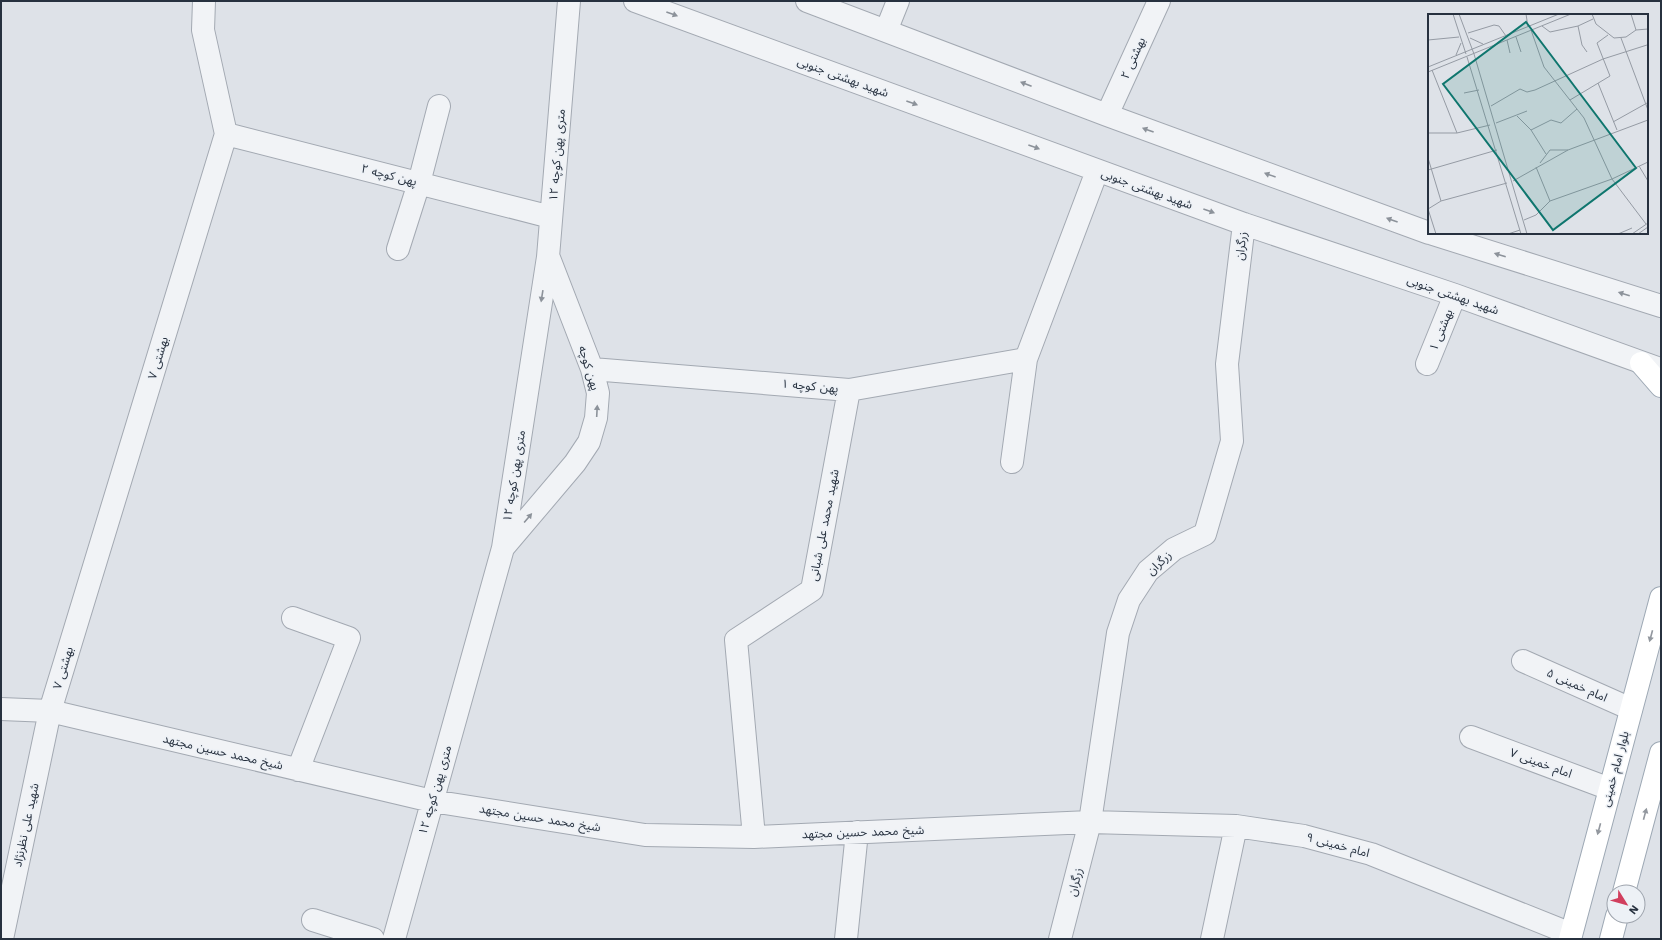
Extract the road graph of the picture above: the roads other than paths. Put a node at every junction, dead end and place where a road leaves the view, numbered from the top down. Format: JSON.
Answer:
{"nodes":[{"id":1,"x":204,"y":1,"type":"edge"},
{"id":2,"x":569,"y":1,"type":"edge"},
{"id":3,"x":635,"y":1,"type":"edge"},
{"id":4,"x":808,"y":1,"type":"edge"},
{"id":5,"x":898,"y":1,"type":"edge"},
{"id":6,"x":1158,"y":1,"type":"edge"},
{"id":7,"x":886,"y":31,"type":"junction"},
{"id":8,"x":439,"y":106,"type":"dead end"},
{"id":9,"x":1107,"y":115,"type":"junction"},
{"id":10,"x":226,"y":134,"type":"junction"},
{"id":11,"x":1097,"y":171,"type":"junction"},
{"id":12,"x":419,"y":183,"type":"junction"},
{"id":13,"x":552,"y":217,"type":"junction"},
{"id":14,"x":1244,"y":224,"type":"junction"},
{"id":15,"x":1428,"y":228,"type":"edge"},
{"id":16,"x":1446,"y":234,"type":"edge"},
{"id":17,"x":398,"y":249,"type":"dead end"},
{"id":18,"x":548,"y":257,"type":"junction"},
{"id":19,"x":1455,"y":295,"type":"junction"},
{"id":20,"x":1661,"y":306,"type":"edge"},
{"id":21,"x":1026,"y":359,"type":"junction"},
{"id":22,"x":1427,"y":364,"type":"dead end"},
{"id":23,"x":1651,"y":366,"type":"edge"},
{"id":24,"x":592,"y":369,"type":"junction"},
{"id":25,"x":1661,"y":386,"type":"edge"},
{"id":26,"x":849,"y":390,"type":"junction"},
{"id":27,"x":1012,"y":462,"type":"dead end"},
{"id":28,"x":503,"y":548,"type":"junction"},
{"id":29,"x":1661,"y":598,"type":"edge"},
{"id":30,"x":293,"y":618,"type":"dead end"},
{"id":31,"x":1523,"y":661,"type":"dead end"},
{"id":32,"x":1,"y":709,"type":"edge"},
{"id":33,"x":1631,"y":709,"type":"junction"},
{"id":34,"x":50,"y":712,"type":"junction"},
{"id":35,"x":1472,"y":737,"type":"dead end"},
{"id":36,"x":1661,"y":753,"type":"edge"},
{"id":37,"x":298,"y":770,"type":"junction"},
{"id":38,"x":1610,"y":789,"type":"junction"},
{"id":39,"x":432,"y":801,"type":"junction"},
{"id":40,"x":1090,"y":822,"type":"junction"},
{"id":41,"x":1236,"y":826,"type":"junction"},
{"id":42,"x":857,"y":832,"type":"junction"},
{"id":43,"x":754,"y":837,"type":"junction"},
{"id":44,"x":1626,"y":884,"type":"edge"},
{"id":45,"x":313,"y":920,"type":"dead end"},
{"id":46,"x":1570,"y":936,"type":"edge"},
{"id":47,"x":2,"y":939,"type":"edge"},
{"id":48,"x":373,"y":939,"type":"edge"},
{"id":49,"x":394,"y":939,"type":"edge"},
{"id":50,"x":846,"y":939,"type":"edge"},
{"id":51,"x":1060,"y":939,"type":"edge"},
{"id":52,"x":1212,"y":939,"type":"edge"}],
"edges":[{"from":1,"to":10,"type":"street","name":"بهشتی ۷"},
{"from":2,"to":13,"type":"street","name":"۱۲ متری پهن کوچه"},
{"from":3,"to":11,"type":"street","name":"شهید بهشتی جنوبی","one_way":true},
{"from":4,"to":7,"type":"street"},
{"from":5,"to":7,"type":"street"},
{"from":6,"to":9,"type":"street","name":"بهشتی ۲"},
{"from":9,"to":7,"type":"street","one_way":true},
{"from":8,"to":12,"type":"street"},
{"from":15,"to":9,"type":"street","one_way":true},
{"from":10,"to":12,"type":"street","name":"پهن کوچه ۲"},
{"from":10,"to":34,"type":"street","name":"بهشتی ۷"},
{"from":11,"to":14,"type":"street","name":"شهید بهشتی جنوبی","one_way":true},
{"from":11,"to":21,"type":"street"},
{"from":12,"to":13,"type":"street","name":"پهن کوچه ۲"},
{"from":12,"to":17,"type":"street"},
{"from":13,"to":18,"type":"street","name":"۱۲ متری پهن کوچه"},
{"from":14,"to":19,"type":"street","name":"شهید بهشتی جنوبی"},
{"from":14,"to":40,"type":"street","name":"زرگران"},
{"from":20,"to":16,"type":"street","one_way":true},
{"from":18,"to":24,"type":"street","name":"پهن کوچه"},
{"from":18,"to":28,"type":"street","name":"۱۲ متری پهن کوچه","one_way":true},
{"from":19,"to":22,"type":"street","name":"بهشتی ۱"},
{"from":19,"to":23,"type":"street","name":"شهید بهشتی جنوبی"},
{"from":21,"to":26,"type":"street","name":"پهن کوچه ۱"},
{"from":21,"to":27,"type":"street"},
{"from":23,"to":25,"type":"main road"},
{"from":24,"to":26,"type":"street","name":"پهن کوچه ۱"},
{"from":28,"to":24,"type":"street","name":"پهن کوچه","one_way":true},
{"from":26,"to":43,"type":"street","name":"شهید محمد علی شبانی"},
{"from":28,"to":39,"type":"street","name":"۱۲ متری پهن کوچه"},
{"from":29,"to":33,"type":"main road","name":"بلوار امام خمینی","one_way":true},
{"from":30,"to":37,"type":"street"},
{"from":31,"to":33,"type":"street","name":"امام خمینی ۵"},
{"from":32,"to":34,"type":"street","name":"شیخ محمد حسین مجتهد"},
{"from":33,"to":38,"type":"main road","name":"بلوار امام خمینی"},
{"from":34,"to":37,"type":"street","name":"شیخ محمد حسین مجتهد"},
{"from":34,"to":47,"type":"street","name":"شهید علی نظرنژاد"},
{"from":35,"to":38,"type":"street","name":"امام خمینی ۷"},
{"from":44,"to":36,"type":"main road","one_way":true},
{"from":37,"to":39,"type":"street","name":"شیخ محمد حسین مجتهد"},
{"from":38,"to":46,"type":"main road","name":"بلوار امام خمینی","one_way":true},
{"from":39,"to":43,"type":"street","name":"شیخ محمد حسین مجتهد"},
{"from":39,"to":49,"type":"street","name":"۱۲ متری پهن کوچه"},
{"from":40,"to":41,"type":"street","name":"امام خمینی ۹"},
{"from":40,"to":42,"type":"street","name":"شیخ محمد حسین مجتهد"},
{"from":40,"to":51,"type":"street","name":"زرگران"},
{"from":41,"to":46,"type":"street","name":"امام خمینی ۹"},
{"from":41,"to":52,"type":"street"},
{"from":42,"to":43,"type":"street","name":"شیخ محمد حسین مجتهد"},
{"from":42,"to":50,"type":"street"},
{"from":45,"to":48,"type":"street"}]}
